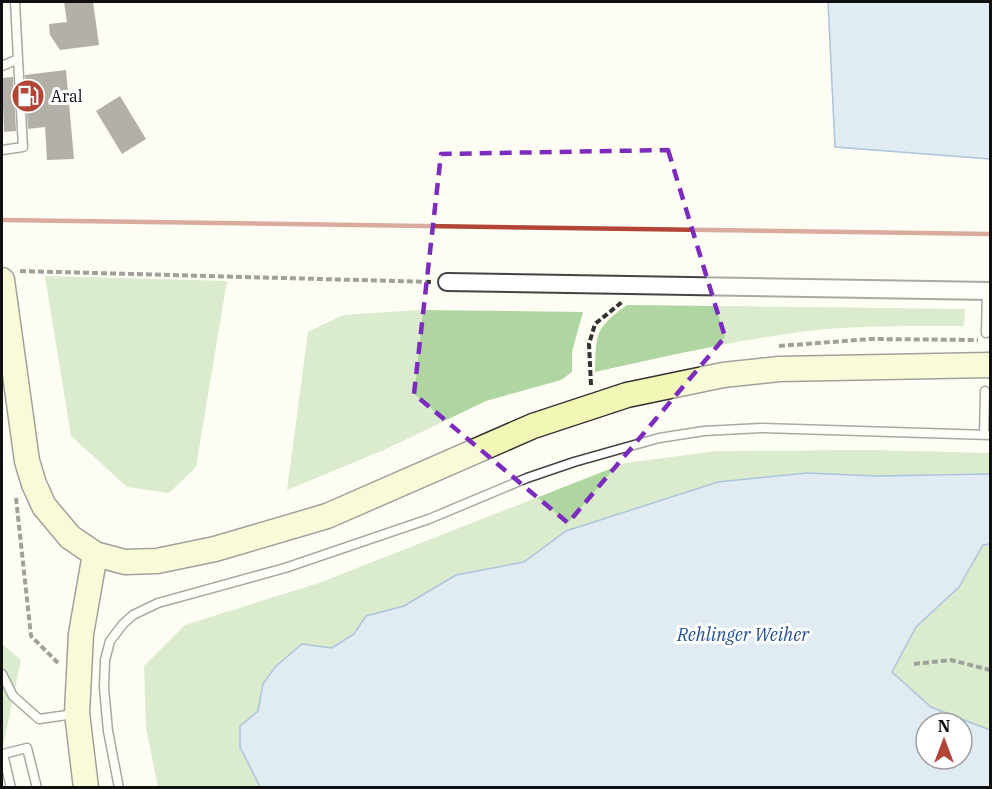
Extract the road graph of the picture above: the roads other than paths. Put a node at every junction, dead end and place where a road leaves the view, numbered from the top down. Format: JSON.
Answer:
{"nodes":[{"id":1,"x":15,"y":2,"type":"edge"},
{"id":2,"x":18,"y":59,"type":"junction"},
{"id":3,"x":2,"y":66,"type":"edge"},
{"id":4,"x":2,"y":150,"type":"edge"},
{"id":5,"x":7,"y":275,"type":"edge"},
{"id":6,"x":447,"y":282,"type":"road end"},
{"id":7,"x":989,"y":291,"type":"edge"},
{"id":8,"x":986,"y":333,"type":"dead end"},
{"id":9,"x":990,"y":365,"type":"edge"},
{"id":10,"x":985,"y":391,"type":"dead end"},
{"id":11,"x":987,"y":435,"type":"edge"},
{"id":12,"x":95,"y":555,"type":"junction"},
{"id":13,"x":2,"y":675,"type":"edge"},
{"id":14,"x":77,"y":713,"type":"junction"},
{"id":15,"x":11,"y":788,"type":"edge"},
{"id":16,"x":37,"y":788,"type":"edge"},
{"id":17,"x":86,"y":788,"type":"edge"},
{"id":18,"x":119,"y":788,"type":"edge"}],
"edges":[{"from":1,"to":2,"type":"lane"},
{"from":2,"to":3,"type":"lane"},
{"from":2,"to":4,"type":"lane"},
{"from":5,"to":12,"type":"main road"},
{"from":6,"to":7,"type":"street"},
{"from":7,"to":8,"type":"lane"},
{"from":9,"to":12,"type":"main road"},
{"from":10,"to":11,"type":"lane"},
{"from":11,"to":18,"type":"lane"},
{"from":12,"to":14,"type":"main road"},
{"from":13,"to":14,"type":"lane"},
{"from":14,"to":17,"type":"main road"},
{"from":15,"to":16,"type":"lane"}]}
